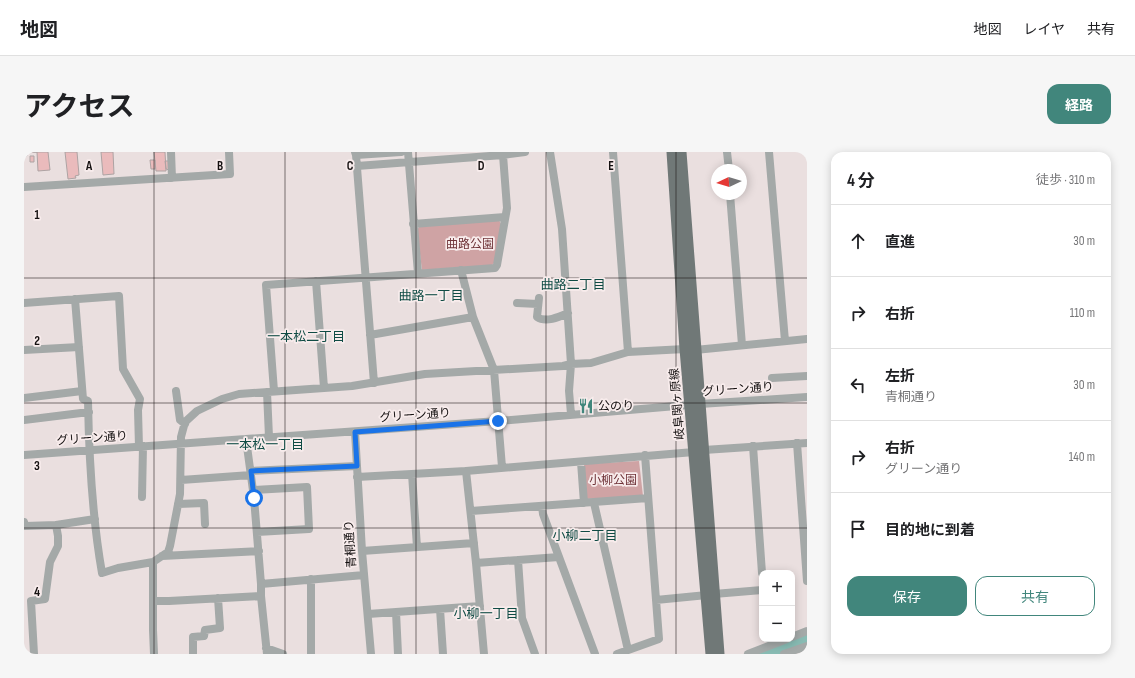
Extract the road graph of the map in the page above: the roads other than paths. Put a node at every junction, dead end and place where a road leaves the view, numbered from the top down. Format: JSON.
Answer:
{"nodes":[{"id":1,"x":170,"y":152,"type":"edge"},
{"id":2,"x":229,"y":152,"type":"edge"},
{"id":3,"x":401,"y":152,"type":"edge"},
{"id":4,"x":408,"y":152,"type":"edge"},
{"id":5,"x":525,"y":152,"type":"edge"},
{"id":6,"x":550,"y":152,"type":"edge"},
{"id":7,"x":613,"y":152,"type":"edge"},
{"id":8,"x":672,"y":152,"type":"edge"},
{"id":9,"x":681,"y":152,"type":"edge"},
{"id":10,"x":727,"y":152,"type":"edge"},
{"id":11,"x":768,"y":152,"type":"edge"},
{"id":12,"x":356,"y":154,"type":"edge"},
{"id":13,"x":503,"y":155,"type":"junction"},
{"id":14,"x":408,"y":162,"type":"junction"},
{"id":15,"x":728,"y":164,"type":"edge"},
{"id":16,"x":357,"y":166,"type":"junction"},
{"id":17,"x":172,"y":178,"type":"junction"},
{"id":18,"x":24,"y":187,"type":"edge"},
{"id":19,"x":730,"y":200,"type":"edge"},
{"id":20,"x":505,"y":217,"type":"junction"},
{"id":21,"x":413,"y":224,"type":"junction"},
{"id":22,"x":461,"y":270,"type":"junction"},
{"id":23,"x":418,"y":273,"type":"junction"},
{"id":24,"x":366,"y":278,"type":"junction"},
{"id":25,"x":316,"y":281,"type":"junction"},
{"id":26,"x":75,"y":299,"type":"junction"},
{"id":27,"x":24,"y":303,"type":"edge"},
{"id":28,"x":517,"y":303,"type":"dead end"},
{"id":29,"x":568,"y":313,"type":"junction"},
{"id":30,"x":473,"y":317,"type":"junction"},
{"id":31,"x":370,"y":335,"type":"junction"},
{"id":32,"x":807,"y":339,"type":"edge"},
{"id":33,"x":785,"y":341,"type":"junction"},
{"id":34,"x":742,"y":345,"type":"junction"},
{"id":35,"x":79,"y":347,"type":"junction"},
{"id":36,"x":690,"y":349,"type":"junction"},
{"id":37,"x":24,"y":350,"type":"edge"},
{"id":38,"x":628,"y":352,"type":"junction"},
{"id":39,"x":571,"y":364,"type":"junction"},
{"id":40,"x":494,"y":370,"type":"junction"},
{"id":41,"x":807,"y":376,"type":"edge"},
{"id":42,"x":772,"y":378,"type":"dead end"},
{"id":43,"x":374,"y":383,"type":"junction"},
{"id":44,"x":324,"y":388,"type":"junction"},
{"id":45,"x":82,"y":391,"type":"junction"},
{"id":46,"x":176,"y":391,"type":"dead end"},
{"id":47,"x":270,"y":392,"type":"junction"},
{"id":48,"x":807,"y":397,"type":"edge"},
{"id":49,"x":24,"y":398,"type":"edge"},
{"id":50,"x":695,"y":404,"type":"junction"},
{"id":51,"x":89,"y":412,"type":"junction"},
{"id":52,"x":571,"y":414,"type":"junction"},
{"id":53,"x":24,"y":420,"type":"edge"},
{"id":54,"x":498,"y":421,"type":"junction"},
{"id":55,"x":185,"y":424,"type":"junction"},
{"id":56,"x":355,"y":432,"type":"junction"},
{"id":57,"x":269,"y":437,"type":"junction"},
{"id":58,"x":246,"y":439,"type":"junction"},
{"id":59,"x":807,"y":442,"type":"edge"},
{"id":60,"x":797,"y":443,"type":"junction"},
{"id":61,"x":180,"y":444,"type":"junction"},
{"id":62,"x":753,"y":446,"type":"junction"},
{"id":63,"x":141,"y":447,"type":"junction"},
{"id":64,"x":90,"y":451,"type":"junction"},
{"id":65,"x":699,"y":451,"type":"junction"},
{"id":66,"x":24,"y":455,"type":"edge"},
{"id":67,"x":646,"y":455,"type":"junction"},
{"id":68,"x":581,"y":462,"type":"junction"},
{"id":69,"x":357,"y":466,"type":"junction"},
{"id":70,"x":502,"y":467,"type":"junction"},
{"id":71,"x":466,"y":471,"type":"junction"},
{"id":72,"x":251,"y":473,"type":"junction"},
{"id":73,"x":412,"y":474,"type":"junction"},
{"id":74,"x":358,"y":477,"type":"junction"},
{"id":75,"x":181,"y":480,"type":"junction"},
{"id":76,"x":253,"y":490,"type":"junction"},
{"id":77,"x":142,"y":497,"type":"dead end"},
{"id":78,"x":648,"y":498,"type":"junction"},
{"id":79,"x":584,"y":503,"type":"junction"},
{"id":80,"x":594,"y":503,"type":"junction"},
{"id":81,"x":178,"y":504,"type":"junction"},
{"id":82,"x":542,"y":506,"type":"junction"},
{"id":83,"x":471,"y":511,"type":"junction"},
{"id":84,"x":95,"y":519,"type":"junction"},
{"id":85,"x":24,"y":522,"type":"edge"},
{"id":86,"x":205,"y":524,"type":"dead end"},
{"id":87,"x":56,"y":525,"type":"junction"},
{"id":88,"x":257,"y":532,"type":"junction"},
{"id":89,"x":474,"y":543,"type":"junction"},
{"id":90,"x":417,"y":547,"type":"junction"},
{"id":91,"x":259,"y":551,"type":"junction"},
{"id":92,"x":362,"y":551,"type":"junction"},
{"id":93,"x":559,"y":556,"type":"junction"},
{"id":94,"x":160,"y":557,"type":"junction"},
{"id":95,"x":518,"y":560,"type":"junction"},
{"id":96,"x":153,"y":562,"type":"junction"},
{"id":97,"x":476,"y":563,"type":"junction"},
{"id":98,"x":762,"y":570,"type":"edge"},
{"id":99,"x":364,"y":575,"type":"junction"},
{"id":100,"x":311,"y":579,"type":"junction"},
{"id":101,"x":807,"y":581,"type":"edge"},
{"id":102,"x":261,"y":584,"type":"junction"},
{"id":103,"x":759,"y":590,"type":"edge"},
{"id":104,"x":710,"y":595,"type":"junction"},
{"id":105,"x":260,"y":596,"type":"junction"},
{"id":106,"x":218,"y":598,"type":"junction"},
{"id":107,"x":656,"y":600,"type":"junction"},
{"id":108,"x":153,"y":601,"type":"junction"},
{"id":109,"x":480,"y":606,"type":"junction"},
{"id":110,"x":440,"y":609,"type":"junction"},
{"id":111,"x":396,"y":612,"type":"junction"},
{"id":112,"x":368,"y":614,"type":"junction"},
{"id":113,"x":807,"y":631,"type":"edge"},
{"id":114,"x":795,"y":636,"type":"edge"},
{"id":115,"x":768,"y":643,"type":"edge"},
{"id":116,"x":807,"y":646,"type":"edge"},
{"id":117,"x":628,"y":650,"type":"junction"},
{"id":118,"x":266,"y":651,"type":"edge"},
{"id":119,"x":34,"y":654,"type":"edge"},
{"id":120,"x":154,"y":654,"type":"edge"},
{"id":121,"x":193,"y":654,"type":"edge"},
{"id":122,"x":283,"y":654,"type":"edge"},
{"id":123,"x":311,"y":654,"type":"edge"},
{"id":124,"x":371,"y":654,"type":"edge"},
{"id":125,"x":398,"y":654,"type":"edge"},
{"id":126,"x":443,"y":654,"type":"edge"},
{"id":127,"x":484,"y":654,"type":"edge"},
{"id":128,"x":535,"y":654,"type":"edge"},
{"id":129,"x":595,"y":654,"type":"edge"},
{"id":130,"x":617,"y":654,"type":"edge"},
{"id":131,"x":711,"y":654,"type":"edge"},
{"id":132,"x":719,"y":654,"type":"edge"},
{"id":133,"x":748,"y":654,"type":"edge"},
{"id":134,"x":784,"y":654,"type":"edge"}],
"edges":[{"from":1,"to":17,"type":"street"},
{"from":2,"to":17,"type":"street"},
{"from":3,"to":12,"type":"street"},
{"from":4,"to":14,"type":"street"},
{"from":5,"to":13,"type":"street"},
{"from":6,"to":29,"type":"street"},
{"from":7,"to":38,"type":"street"},
{"from":8,"to":36,"type":"main road","name":"岐阜関ヶ原線"},
{"from":9,"to":36,"type":"main road","name":"岐阜関ヶ原線"},
{"from":10,"to":15,"type":"street"},
{"from":11,"to":33,"type":"street"},
{"from":12,"to":16,"type":"street"},
{"from":13,"to":14,"type":"street"},
{"from":13,"to":20,"type":"street"},
{"from":14,"to":16,"type":"street"},
{"from":14,"to":21,"type":"street"},
{"from":16,"to":24,"type":"street"},
{"from":17,"to":18,"type":"street"},
{"from":19,"to":34,"type":"street"},
{"from":20,"to":21,"type":"street"},
{"from":20,"to":22,"type":"street"},
{"from":21,"to":23,"type":"street"},
{"from":22,"to":23,"type":"street"},
{"from":22,"to":30,"type":"street"},
{"from":23,"to":24,"type":"street"},
{"from":24,"to":25,"type":"street"},
{"from":24,"to":31,"type":"street"},
{"from":25,"to":44,"type":"street"},
{"from":25,"to":47,"type":"street"},
{"from":26,"to":27,"type":"street"},
{"from":26,"to":35,"type":"street"},
{"from":26,"to":63,"type":"street"},
{"from":28,"to":29,"type":"street"},
{"from":29,"to":39,"type":"street"},
{"from":30,"to":31,"type":"street"},
{"from":30,"to":40,"type":"street"},
{"from":31,"to":43,"type":"street"},
{"from":32,"to":33,"type":"street"},
{"from":33,"to":34,"type":"street"},
{"from":34,"to":36,"type":"street"},
{"from":35,"to":37,"type":"street"},
{"from":35,"to":45,"type":"street"},
{"from":36,"to":38,"type":"street"},
{"from":36,"to":50,"type":"main road","name":"岐阜関ヶ原線"},
{"from":38,"to":39,"type":"street"},
{"from":39,"to":40,"type":"street"},
{"from":39,"to":52,"type":"street"},
{"from":40,"to":43,"type":"street"},
{"from":40,"to":54,"type":"street"},
{"from":41,"to":42,"type":"street"},
{"from":43,"to":44,"type":"street"},
{"from":44,"to":47,"type":"street"},
{"from":45,"to":49,"type":"street"},
{"from":45,"to":51,"type":"street"},
{"from":46,"to":55,"type":"street"},
{"from":47,"to":55,"type":"street"},
{"from":47,"to":57,"type":"street"},
{"from":48,"to":50,"type":"street","name":"グリーン通り"},
{"from":50,"to":52,"type":"street","name":"グリーン通り"},
{"from":50,"to":65,"type":"main road","name":"岐阜関ヶ原線"},
{"from":51,"to":53,"type":"street"},
{"from":51,"to":64,"type":"street"},
{"from":52,"to":54,"type":"street","name":"グリーン通り"},
{"from":54,"to":56,"type":"street","name":"グリーン通り"},
{"from":54,"to":70,"type":"street"},
{"from":55,"to":61,"type":"street"},
{"from":56,"to":57,"type":"street","name":"グリーン通り"},
{"from":56,"to":69,"type":"street","name":"青桐通り"},
{"from":57,"to":58,"type":"street","name":"グリーン通り"},
{"from":58,"to":61,"type":"street","name":"グリーン通り"},
{"from":58,"to":72,"type":"street"},
{"from":59,"to":60,"type":"street"},
{"from":60,"to":62,"type":"street"},
{"from":60,"to":101,"type":"street"},
{"from":61,"to":63,"type":"street","name":"グリーン通り"},
{"from":61,"to":75,"type":"street"},
{"from":62,"to":65,"type":"street"},
{"from":62,"to":98,"type":"street"},
{"from":63,"to":64,"type":"street","name":"グリーン通り"},
{"from":63,"to":77,"type":"street"},
{"from":64,"to":66,"type":"street","name":"グリーン通り"},
{"from":64,"to":84,"type":"street"},
{"from":65,"to":67,"type":"street"},
{"from":65,"to":104,"type":"main road","name":"岐阜関ヶ原線"},
{"from":67,"to":68,"type":"street"},
{"from":67,"to":78,"type":"street"},
{"from":68,"to":70,"type":"street"},
{"from":68,"to":79,"type":"street"},
{"from":69,"to":72,"type":"street"},
{"from":69,"to":74,"type":"street","name":"青桐通り"},
{"from":70,"to":71,"type":"street"},
{"from":71,"to":73,"type":"street"},
{"from":71,"to":83,"type":"street"},
{"from":72,"to":75,"type":"street"},
{"from":72,"to":76,"type":"street"},
{"from":73,"to":74,"type":"street"},
{"from":73,"to":90,"type":"street"},
{"from":74,"to":92,"type":"street","name":"青桐通り"},
{"from":75,"to":81,"type":"street"},
{"from":76,"to":88,"type":"street"},
{"from":76,"to":88,"type":"street"},
{"from":78,"to":80,"type":"street"},
{"from":78,"to":107,"type":"street"},
{"from":79,"to":80,"type":"street"},
{"from":79,"to":82,"type":"street"},
{"from":80,"to":117,"type":"street"},
{"from":81,"to":86,"type":"street"},
{"from":81,"to":94,"type":"street"},
{"from":82,"to":83,"type":"street"},
{"from":82,"to":93,"type":"street"},
{"from":83,"to":89,"type":"street"},
{"from":84,"to":87,"type":"street"},
{"from":84,"to":96,"type":"street"},
{"from":85,"to":87,"type":"street"},
{"from":87,"to":119,"type":"street"},
{"from":88,"to":91,"type":"street"},
{"from":89,"to":90,"type":"street"},
{"from":89,"to":97,"type":"street"},
{"from":90,"to":92,"type":"street"},
{"from":91,"to":94,"type":"street"},
{"from":91,"to":102,"type":"street"},
{"from":92,"to":99,"type":"street","name":"青桐通り"},
{"from":93,"to":95,"type":"street"},
{"from":93,"to":129,"type":"street"},
{"from":94,"to":96,"type":"street"},
{"from":95,"to":97,"type":"street"},
{"from":95,"to":128,"type":"street"},
{"from":96,"to":108,"type":"street"},
{"from":97,"to":109,"type":"street"},
{"from":99,"to":100,"type":"street"},
{"from":99,"to":112,"type":"street","name":"青桐通り"},
{"from":100,"to":102,"type":"street"},
{"from":100,"to":123,"type":"street"},
{"from":102,"to":105,"type":"street"},
{"from":103,"to":104,"type":"street"},
{"from":104,"to":107,"type":"street"},
{"from":104,"to":131,"type":"main road","name":"岐阜関ヶ原線"},
{"from":104,"to":132,"type":"main road","name":"岐阜関ヶ原線"},
{"from":105,"to":106,"type":"street"},
{"from":105,"to":118,"type":"street"},
{"from":106,"to":108,"type":"street"},
{"from":106,"to":121,"type":"street"},
{"from":107,"to":117,"type":"street"},
{"from":108,"to":120,"type":"street"},
{"from":109,"to":110,"type":"street"},
{"from":109,"to":127,"type":"street"},
{"from":110,"to":111,"type":"street"},
{"from":110,"to":126,"type":"street"},
{"from":111,"to":112,"type":"street"},
{"from":111,"to":125,"type":"street"},
{"from":112,"to":124,"type":"street","name":"青桐通り"},
{"from":113,"to":114,"type":"street"},
{"from":115,"to":133,"type":"street"},
{"from":116,"to":134,"type":"street"},
{"from":117,"to":130,"type":"street"},
{"from":118,"to":122,"type":"street"}]}
